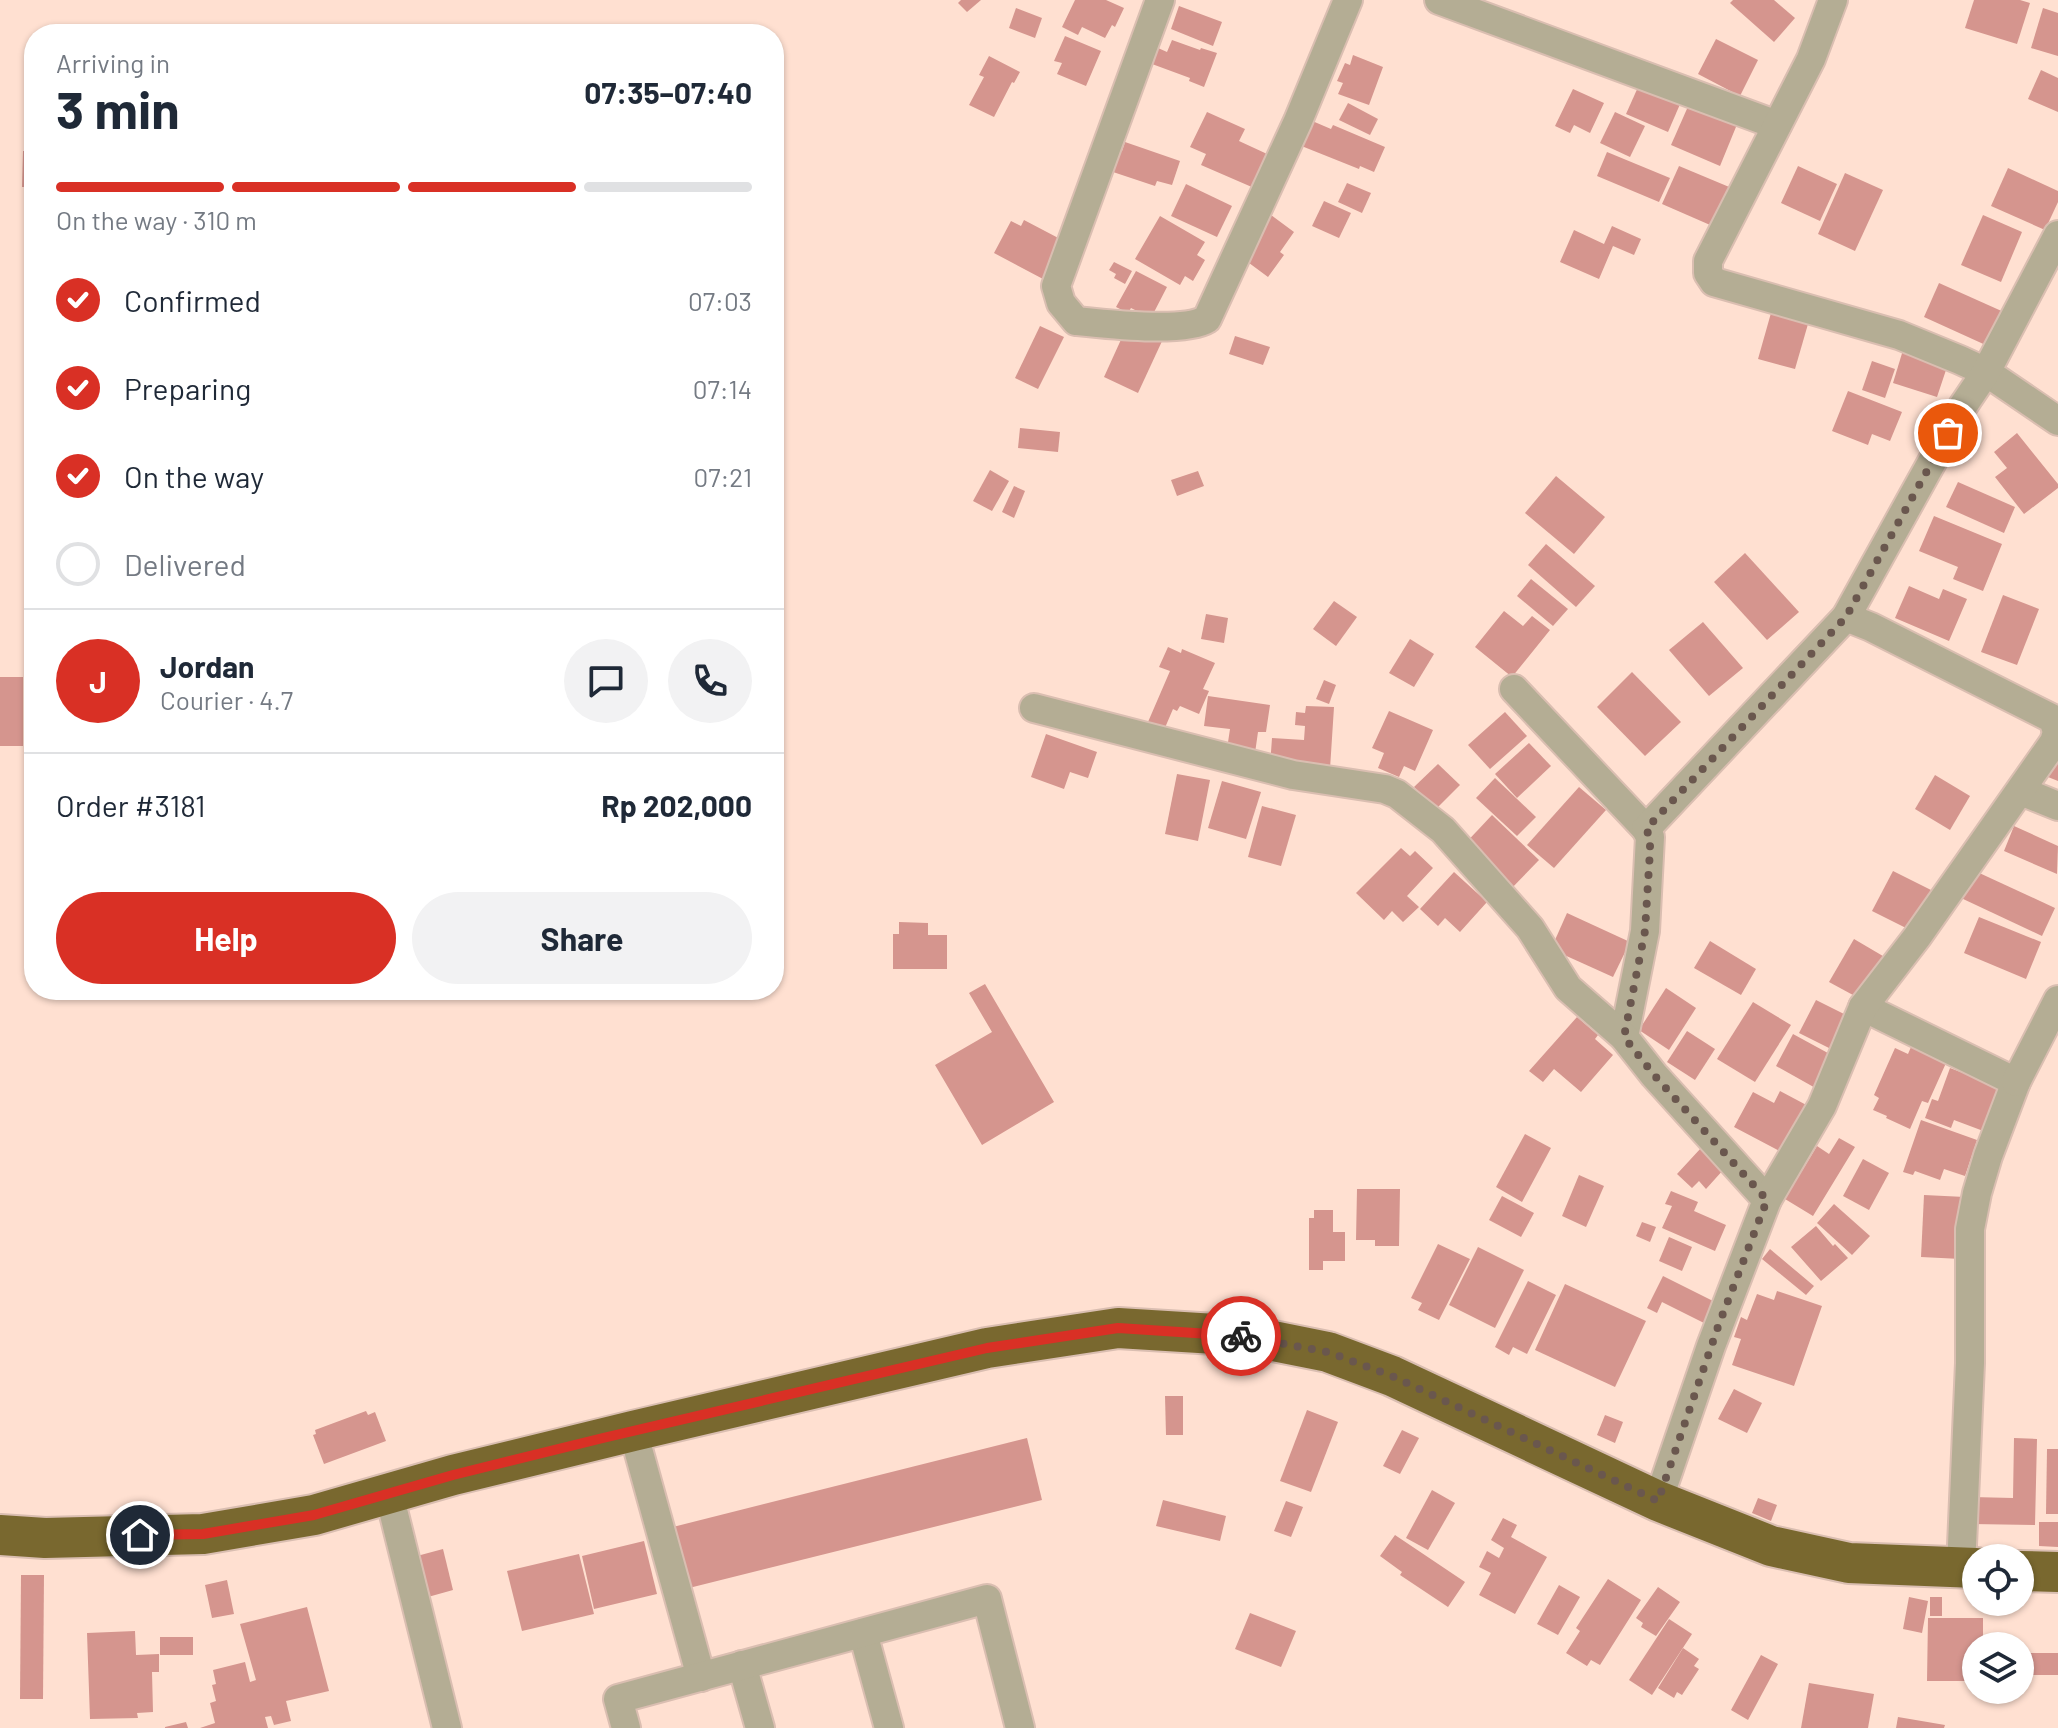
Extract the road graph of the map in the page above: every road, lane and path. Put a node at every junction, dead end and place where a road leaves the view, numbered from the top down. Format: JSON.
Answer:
{"nodes":[{"id":1,"x":1160,"y":0,"type":"edge"},
{"id":2,"x":1348,"y":0,"type":"edge"},
{"id":3,"x":1439,"y":0,"type":"edge"},
{"id":4,"x":1833,"y":0,"type":"edge"},
{"id":5,"x":1777,"y":125,"type":"junction"},
{"id":6,"x":2058,"y":235,"type":"edge"},
{"id":7,"x":1986,"y":372,"type":"junction"},
{"id":8,"x":2058,"y":421,"type":"edge"},
{"id":9,"x":1846,"y":617,"type":"junction"},
{"id":10,"x":1514,"y":689,"type":"dead end"},
{"id":11,"x":1034,"y":708,"type":"dead end"},
{"id":12,"x":2021,"y":791,"type":"junction"},
{"id":13,"x":2058,"y":806,"type":"edge"},
{"id":14,"x":1646,"y":829,"type":"junction"},
{"id":15,"x":2058,"y":1000,"type":"edge"},
{"id":16,"x":1863,"y":1007,"type":"junction"},
{"id":17,"x":1624,"y":1037,"type":"junction"},
{"id":18,"x":2016,"y":1082,"type":"junction"},
{"id":19,"x":1767,"y":1200,"type":"junction"},
{"id":20,"x":633,"y":1431,"type":"junction"},
{"id":21,"x":389,"y":1494,"type":"junction"},
{"id":22,"x":1658,"y":1501,"type":"junction"},
{"id":23,"x":0,"y":1535,"type":"edge"},
{"id":24,"x":1969,"y":1544,"type":"edge"},
{"id":25,"x":1962,"y":1568,"type":"edge"},
{"id":26,"x":2034,"y":1571,"type":"edge"},
{"id":27,"x":2058,"y":1572,"type":"edge"},
{"id":28,"x":863,"y":1633,"type":"junction"},
{"id":29,"x":742,"y":1665,"type":"junction"},
{"id":30,"x":701,"y":1677,"type":"junction"},
{"id":31,"x":447,"y":1728,"type":"edge"},
{"id":32,"x":626,"y":1728,"type":"edge"},
{"id":33,"x":760,"y":1728,"type":"edge"},
{"id":34,"x":889,"y":1728,"type":"edge"},
{"id":35,"x":1020,"y":1728,"type":"edge"}],
"edges":[{"from":1,"to":2,"type":"street"},
{"from":3,"to":5,"type":"street"},
{"from":4,"to":5,"type":"street"},
{"from":5,"to":7,"type":"street"},
{"from":6,"to":7,"type":"street"},
{"from":7,"to":8,"type":"street"},
{"from":7,"to":9,"type":"street"},
{"from":9,"to":12,"type":"street"},
{"from":9,"to":14,"type":"street"},
{"from":10,"to":14,"type":"street"},
{"from":11,"to":17,"type":"street"},
{"from":12,"to":13,"type":"street"},
{"from":12,"to":16,"type":"street"},
{"from":14,"to":17,"type":"street"},
{"from":15,"to":18,"type":"street"},
{"from":16,"to":18,"type":"street"},
{"from":16,"to":19,"type":"street"},
{"from":17,"to":19,"type":"street"},
{"from":18,"to":24,"type":"street"},
{"from":19,"to":22,"type":"street"},
{"from":20,"to":21,"type":"highway"},
{"from":20,"to":22,"type":"highway"},
{"from":20,"to":30,"type":"street"},
{"from":21,"to":23,"type":"highway"},
{"from":21,"to":31,"type":"street"},
{"from":22,"to":25,"type":"highway"},
{"from":26,"to":27,"type":"highway"},
{"from":28,"to":29,"type":"street"},
{"from":28,"to":34,"type":"street"},
{"from":28,"to":35,"type":"street"},
{"from":29,"to":30,"type":"street"},
{"from":29,"to":33,"type":"street"},
{"from":30,"to":32,"type":"street"}]}
